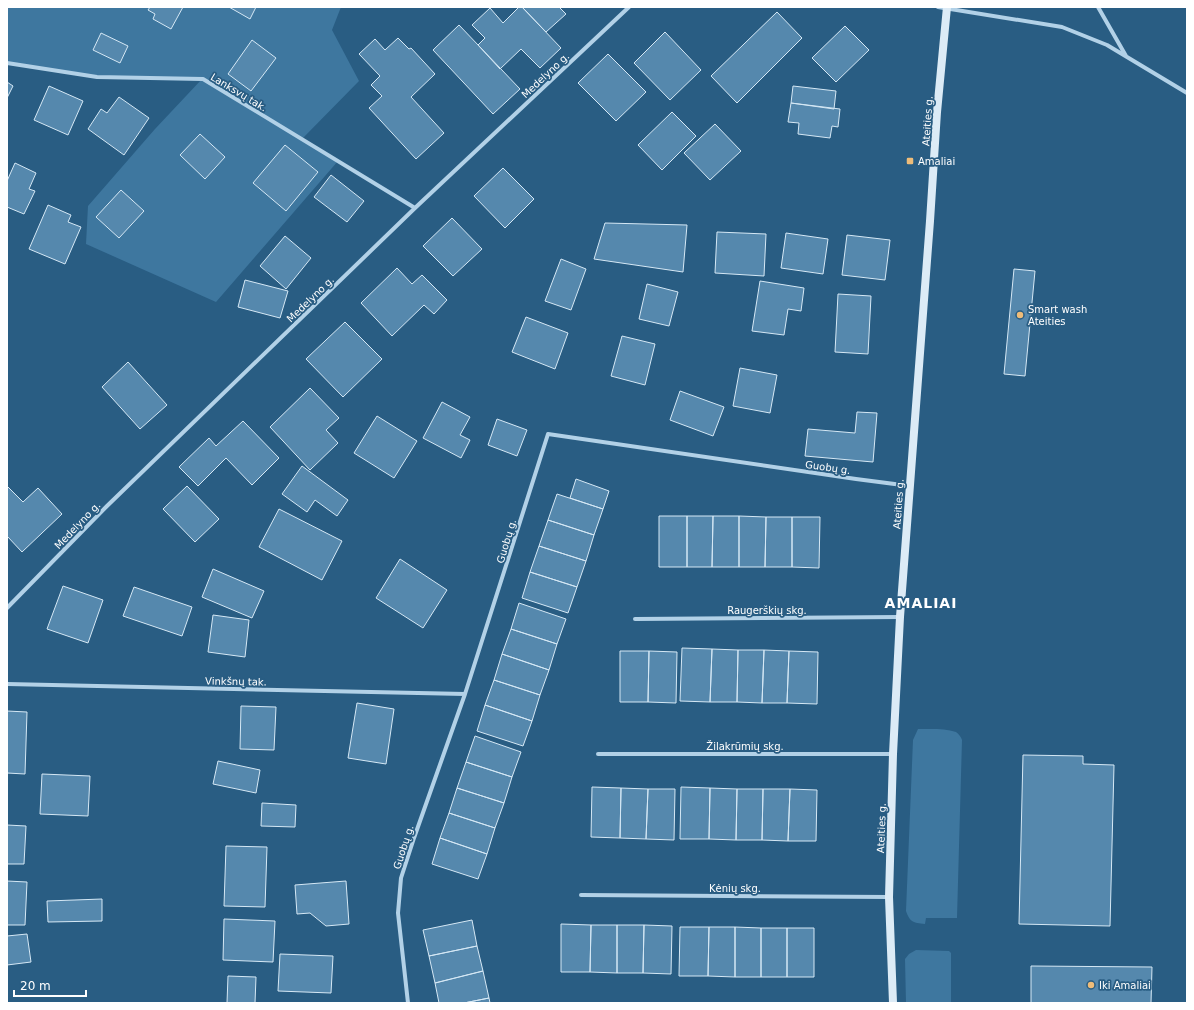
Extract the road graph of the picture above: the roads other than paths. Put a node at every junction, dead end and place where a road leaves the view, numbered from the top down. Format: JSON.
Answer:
{"nodes":[{"id":1,"x":629,"y":7,"type":"edge"},
{"id":2,"x":944,"y":7,"type":"edge"},
{"id":3,"x":1098,"y":7,"type":"edge"},
{"id":4,"x":1126,"y":56,"type":"junction"},
{"id":5,"x":7,"y":63,"type":"edge"},
{"id":6,"x":1187,"y":93,"type":"edge"},
{"id":7,"x":416,"y":208,"type":"junction"},
{"id":8,"x":910,"y":486,"type":"junction"},
{"id":9,"x":7,"y":608,"type":"edge"},
{"id":10,"x":900,"y":617,"type":"junction"},
{"id":11,"x":634,"y":619,"type":"dead end"},
{"id":12,"x":7,"y":684,"type":"edge"},
{"id":13,"x":465,"y":694,"type":"junction"},
{"id":14,"x":598,"y":754,"type":"dead end"},
{"id":15,"x":893,"y":754,"type":"junction"},
{"id":16,"x":581,"y":895,"type":"dead end"},
{"id":17,"x":889,"y":897,"type":"junction"},
{"id":18,"x":408,"y":1003,"type":"edge"},
{"id":19,"x":893,"y":1003,"type":"edge"}],
"edges":[{"from":1,"to":7,"type":"street","name":"Medelyno g."},
{"from":2,"to":4,"type":"street"},
{"from":2,"to":8,"type":"street","name":"Ateities g."},
{"from":3,"to":4,"type":"street"},
{"from":4,"to":6,"type":"street"},
{"from":5,"to":7,"type":"street","name":"Lanksvų tak."},
{"from":7,"to":9,"type":"street","name":"Medelyno g."},
{"from":8,"to":10,"type":"street","name":"Ateities g."},
{"from":8,"to":13,"type":"street","name":"Guobų g."},
{"from":10,"to":11,"type":"street","name":"Raugerškių skg."},
{"from":10,"to":15,"type":"street","name":"Ateities g."},
{"from":12,"to":13,"type":"street","name":"Vinkšnų tak."},
{"from":13,"to":18,"type":"street","name":"Guobų g."},
{"from":14,"to":15,"type":"street","name":"Žilakrūmių skg."},
{"from":15,"to":17,"type":"street","name":"Ateities g."},
{"from":16,"to":17,"type":"street","name":"Kėnių skg."},
{"from":17,"to":19,"type":"street","name":"Ateities g."}]}
